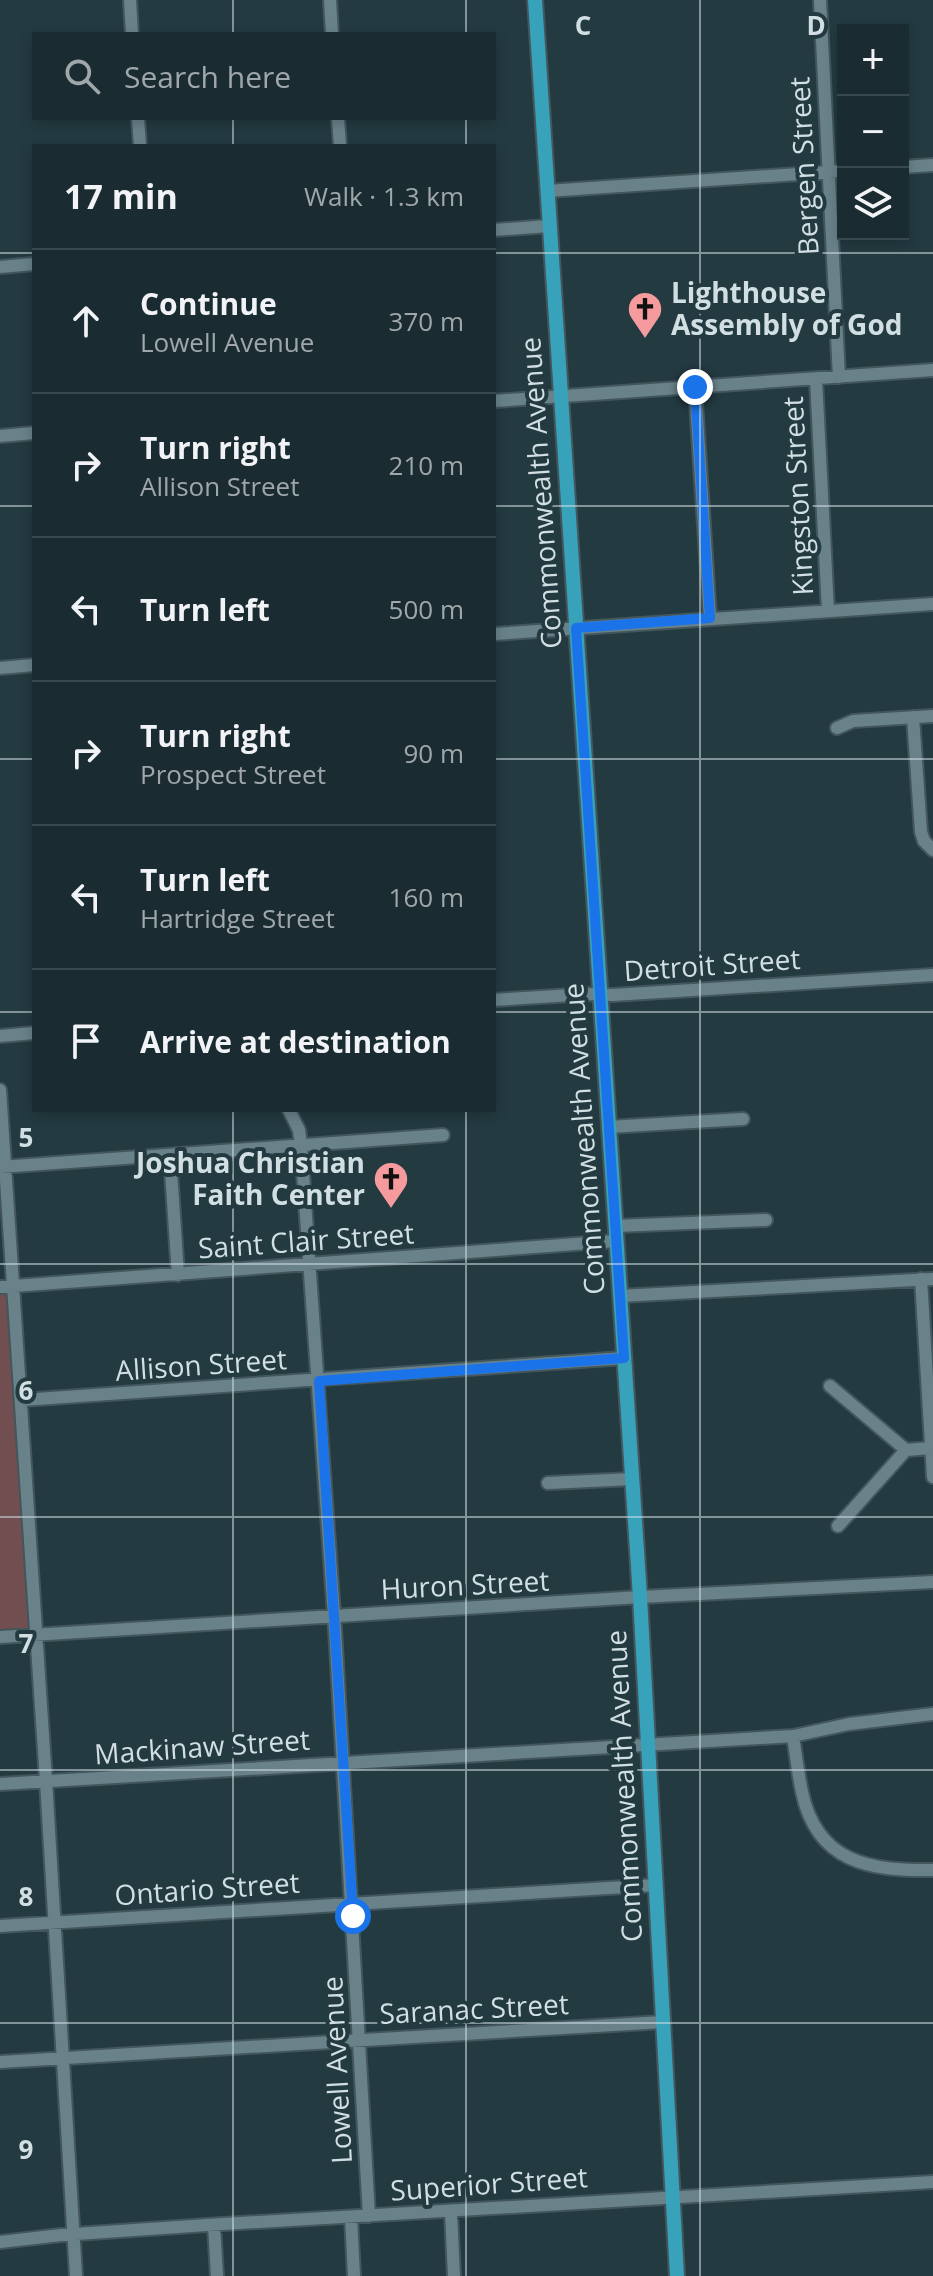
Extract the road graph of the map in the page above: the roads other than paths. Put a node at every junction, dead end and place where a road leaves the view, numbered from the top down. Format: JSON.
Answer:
{"nodes":[{"id":1,"x":130,"y":0,"type":"edge"},
{"id":2,"x":330,"y":0,"type":"edge"},
{"id":3,"x":535,"y":0,"type":"edge"},
{"id":4,"x":820,"y":0,"type":"edge"},
{"id":5,"x":132,"y":32,"type":"edge"},
{"id":6,"x":332,"y":32,"type":"edge"},
{"id":7,"x":138,"y":120,"type":"edge"},
{"id":8,"x":338,"y":120,"type":"edge"},
{"id":9,"x":140,"y":144,"type":"edge"},
{"id":10,"x":340,"y":144,"type":"edge"},
{"id":11,"x":933,"y":165,"type":"edge"},
{"id":12,"x":909,"y":167,"type":"edge"},
{"id":13,"x":837,"y":171,"type":"edge"},
{"id":14,"x":829,"y":172,"type":"junction"},
{"id":15,"x":547,"y":191,"type":"junction"},
{"id":16,"x":549,"y":226,"type":"junction"},
{"id":17,"x":496,"y":230,"type":"edge"},
{"id":18,"x":32,"y":264,"type":"edge"},
{"id":19,"x":0,"y":267,"type":"edge"},
{"id":20,"x":933,"y":370,"type":"edge"},
{"id":21,"x":839,"y":377,"type":"junction"},
{"id":22,"x":816,"y":379,"type":"junction"},
{"id":23,"x":695,"y":387,"type":"junction"},
{"id":24,"x":561,"y":396,"type":"junction"},
{"id":25,"x":496,"y":401,"type":"edge"},
{"id":26,"x":32,"y":433,"type":"edge"},
{"id":27,"x":0,"y":436,"type":"edge"},
{"id":28,"x":933,"y":604,"type":"edge"},
{"id":29,"x":828,"y":611,"type":"junction"},
{"id":30,"x":710,"y":618,"type":"junction"},
{"id":31,"x":576,"y":628,"type":"junction"},
{"id":32,"x":496,"y":634,"type":"edge"},
{"id":33,"x":32,"y":665,"type":"edge"},
{"id":34,"x":0,"y":668,"type":"edge"},
{"id":35,"x":933,"y":716,"type":"edge"},
{"id":36,"x":913,"y":717,"type":"junction"},
{"id":37,"x":837,"y":728,"type":"dead end"},
{"id":38,"x":932,"y":850,"type":"edge"},
{"id":39,"x":933,"y":975,"type":"edge"},
{"id":40,"x":600,"y":995,"type":"junction"},
{"id":41,"x":496,"y":1000,"type":"edge"},
{"id":42,"x":32,"y":1033,"type":"edge"},
{"id":43,"x":0,"y":1036,"type":"edge"},
{"id":44,"x":0,"y":1090,"type":"edge"},
{"id":45,"x":290,"y":1112,"type":"edge"},
{"id":46,"x":743,"y":1119,"type":"dead end"},
{"id":47,"x":608,"y":1127,"type":"junction"},
{"id":48,"x":443,"y":1135,"type":"dead end"},
{"id":49,"x":301,"y":1145,"type":"junction"},
{"id":50,"x":170,"y":1156,"type":"junction"},
{"id":51,"x":2,"y":1167,"type":"edge"},
{"id":52,"x":766,"y":1220,"type":"dead end"},
{"id":53,"x":616,"y":1234,"type":"junction"},
{"id":54,"x":310,"y":1264,"type":"junction"},
{"id":55,"x":178,"y":1275,"type":"junction"},
{"id":56,"x":927,"y":1279,"type":"edge"},
{"id":57,"x":7,"y":1287,"type":"edge"},
{"id":58,"x":620,"y":1296,"type":"junction"},
{"id":59,"x":624,"y":1358,"type":"junction"},
{"id":60,"x":319,"y":1381,"type":"junction"},
{"id":61,"x":830,"y":1386,"type":"dead end"},
{"id":62,"x":22,"y":1400,"type":"junction"},
{"id":63,"x":931,"y":1414,"type":"edge"},
{"id":64,"x":931,"y":1448,"type":"junction"},
{"id":65,"x":906,"y":1450,"type":"junction"},
{"id":66,"x":933,"y":1477,"type":"edge"},
{"id":67,"x":632,"y":1479,"type":"junction"},
{"id":68,"x":548,"y":1483,"type":"dead end"},
{"id":69,"x":838,"y":1526,"type":"dead end"},
{"id":70,"x":933,"y":1582,"type":"edge"},
{"id":71,"x":640,"y":1597,"type":"junction"},
{"id":72,"x":334,"y":1617,"type":"junction"},
{"id":73,"x":36,"y":1635,"type":"junction"},
{"id":74,"x":0,"y":1637,"type":"edge"},
{"id":75,"x":933,"y":1714,"type":"edge"},
{"id":76,"x":793,"y":1736,"type":"junction"},
{"id":77,"x":646,"y":1744,"type":"junction"},
{"id":78,"x":343,"y":1763,"type":"junction"},
{"id":79,"x":46,"y":1781,"type":"junction"},
{"id":80,"x":0,"y":1784,"type":"edge"},
{"id":81,"x":933,"y":1870,"type":"edge"},
{"id":82,"x":656,"y":1885,"type":"junction"},
{"id":83,"x":352,"y":1904,"type":"junction"},
{"id":84,"x":54,"y":1922,"type":"junction"},
{"id":85,"x":0,"y":1926,"type":"edge"},
{"id":86,"x":663,"y":2022,"type":"junction"},
{"id":87,"x":360,"y":2040,"type":"junction"},
{"id":88,"x":63,"y":2058,"type":"junction"},
{"id":89,"x":0,"y":2062,"type":"edge"},
{"id":90,"x":933,"y":2182,"type":"edge"},
{"id":91,"x":674,"y":2197,"type":"junction"},
{"id":92,"x":451,"y":2212,"type":"junction"},
{"id":93,"x":369,"y":2216,"type":"junction"},
{"id":94,"x":351,"y":2217,"type":"junction"},
{"id":95,"x":214,"y":2225,"type":"junction"},
{"id":96,"x":73,"y":2234,"type":"junction"},
{"id":97,"x":0,"y":2242,"type":"edge"},
{"id":98,"x":76,"y":2276,"type":"edge"},
{"id":99,"x":217,"y":2276,"type":"edge"},
{"id":100,"x":354,"y":2276,"type":"edge"},
{"id":101,"x":454,"y":2276,"type":"edge"},
{"id":102,"x":677,"y":2276,"type":"edge"}],
"edges":[{"from":1,"to":5,"type":"street"},
{"from":2,"to":6,"type":"street"},
{"from":3,"to":15,"type":"main road","name":"Commonwealth Avenue"},
{"from":4,"to":14,"type":"street","name":"Bergen Street"},
{"from":7,"to":9,"type":"street"},
{"from":8,"to":10,"type":"street"},
{"from":11,"to":12,"type":"street"},
{"from":13,"to":14,"type":"street"},
{"from":14,"to":15,"type":"street"},
{"from":14,"to":21,"type":"street","name":"Bergen Street"},
{"from":15,"to":16,"type":"main road","name":"Commonwealth Avenue"},
{"from":16,"to":17,"type":"street"},
{"from":16,"to":24,"type":"main road","name":"Commonwealth Avenue"},
{"from":18,"to":19,"type":"street"},
{"from":20,"to":21,"type":"street"},
{"from":21,"to":22,"type":"street"},
{"from":22,"to":23,"type":"street"},
{"from":22,"to":29,"type":"street","name":"Kingston Street"},
{"from":23,"to":24,"type":"street"},
{"from":23,"to":30,"type":"street"},
{"from":24,"to":25,"type":"street"},
{"from":24,"to":31,"type":"main road","name":"Commonwealth Avenue"},
{"from":26,"to":27,"type":"street"},
{"from":28,"to":29,"type":"street"},
{"from":29,"to":30,"type":"street"},
{"from":30,"to":31,"type":"street"},
{"from":31,"to":32,"type":"street"},
{"from":31,"to":40,"type":"main road","name":"Commonwealth Avenue"},
{"from":33,"to":34,"type":"street"},
{"from":35,"to":36,"type":"street"},
{"from":36,"to":37,"type":"street"},
{"from":36,"to":38,"type":"street"},
{"from":39,"to":40,"type":"street","name":"Detroit Street"},
{"from":40,"to":41,"type":"street","name":"Detroit Street"},
{"from":40,"to":47,"type":"main road","name":"Commonwealth Avenue"},
{"from":42,"to":43,"type":"street"},
{"from":44,"to":51,"type":"street"},
{"from":45,"to":49,"type":"street","name":"Lowell Avenue"},
{"from":46,"to":47,"type":"street"},
{"from":47,"to":53,"type":"main road","name":"Commonwealth Avenue"},
{"from":48,"to":49,"type":"street"},
{"from":49,"to":50,"type":"street"},
{"from":49,"to":54,"type":"street","name":"Lowell Avenue"},
{"from":50,"to":51,"type":"street"},
{"from":50,"to":55,"type":"street"},
{"from":51,"to":57,"type":"street"},
{"from":52,"to":53,"type":"street","name":"Saint Clair Street"},
{"from":53,"to":54,"type":"street","name":"Saint Clair Street"},
{"from":53,"to":58,"type":"main road","name":"Commonwealth Avenue"},
{"from":54,"to":55,"type":"street","name":"Saint Clair Street"},
{"from":54,"to":60,"type":"street","name":"Lowell Avenue"},
{"from":55,"to":57,"type":"street","name":"Saint Clair Street"},
{"from":56,"to":58,"type":"street"},
{"from":56,"to":63,"type":"street"},
{"from":57,"to":62,"type":"street"},
{"from":58,"to":59,"type":"main road","name":"Commonwealth Avenue"},
{"from":59,"to":60,"type":"street","name":"Allison Street"},
{"from":59,"to":67,"type":"main road","name":"Commonwealth Avenue"},
{"from":60,"to":62,"type":"street","name":"Allison Street"},
{"from":60,"to":72,"type":"street","name":"Lowell Avenue"},
{"from":61,"to":65,"type":"street"},
{"from":62,"to":73,"type":"street"},
{"from":63,"to":64,"type":"street"},
{"from":64,"to":65,"type":"street"},
{"from":64,"to":66,"type":"street"},
{"from":65,"to":69,"type":"street"},
{"from":67,"to":68,"type":"street"},
{"from":67,"to":71,"type":"main road","name":"Commonwealth Avenue"},
{"from":70,"to":71,"type":"street","name":"Huron Street"},
{"from":71,"to":72,"type":"street","name":"Huron Street"},
{"from":71,"to":77,"type":"main road","name":"Commonwealth Avenue"},
{"from":72,"to":73,"type":"street","name":"Huron Street"},
{"from":72,"to":78,"type":"street","name":"Lowell Avenue"},
{"from":73,"to":74,"type":"street","name":"Huron Street"},
{"from":73,"to":79,"type":"street"},
{"from":75,"to":76,"type":"street","name":"Mackinaw Street"},
{"from":76,"to":77,"type":"street","name":"Mackinaw Street"},
{"from":76,"to":81,"type":"street"},
{"from":77,"to":78,"type":"street","name":"Mackinaw Street"},
{"from":77,"to":82,"type":"main road","name":"Commonwealth Avenue"},
{"from":78,"to":79,"type":"street","name":"Mackinaw Street"},
{"from":78,"to":83,"type":"street","name":"Lowell Avenue"},
{"from":79,"to":80,"type":"street","name":"Mackinaw Street"},
{"from":79,"to":84,"type":"street"},
{"from":82,"to":83,"type":"street","name":"Ontario Street"},
{"from":82,"to":86,"type":"main road","name":"Commonwealth Avenue"},
{"from":83,"to":84,"type":"street","name":"Ontario Street"},
{"from":83,"to":87,"type":"street","name":"Lowell Avenue"},
{"from":84,"to":85,"type":"street","name":"Ontario Street"},
{"from":84,"to":88,"type":"street"},
{"from":86,"to":87,"type":"street","name":"Saranac Street"},
{"from":86,"to":91,"type":"main road","name":"Commonwealth Avenue"},
{"from":87,"to":88,"type":"street","name":"Saranac Street"},
{"from":87,"to":93,"type":"street","name":"Lowell Avenue"},
{"from":88,"to":89,"type":"street","name":"Saranac Street"},
{"from":88,"to":96,"type":"street"},
{"from":90,"to":91,"type":"street","name":"Superior Street"},
{"from":91,"to":92,"type":"street","name":"Superior Street"},
{"from":91,"to":102,"type":"main road","name":"Commonwealth Avenue"},
{"from":92,"to":93,"type":"street","name":"Superior Street"},
{"from":92,"to":101,"type":"street"},
{"from":93,"to":94,"type":"street","name":"Superior Street"},
{"from":94,"to":95,"type":"street","name":"Superior Street"},
{"from":94,"to":100,"type":"street"},
{"from":95,"to":96,"type":"street","name":"Superior Street"},
{"from":95,"to":99,"type":"street"},
{"from":96,"to":97,"type":"street","name":"Superior Street"},
{"from":96,"to":98,"type":"street"}]}
